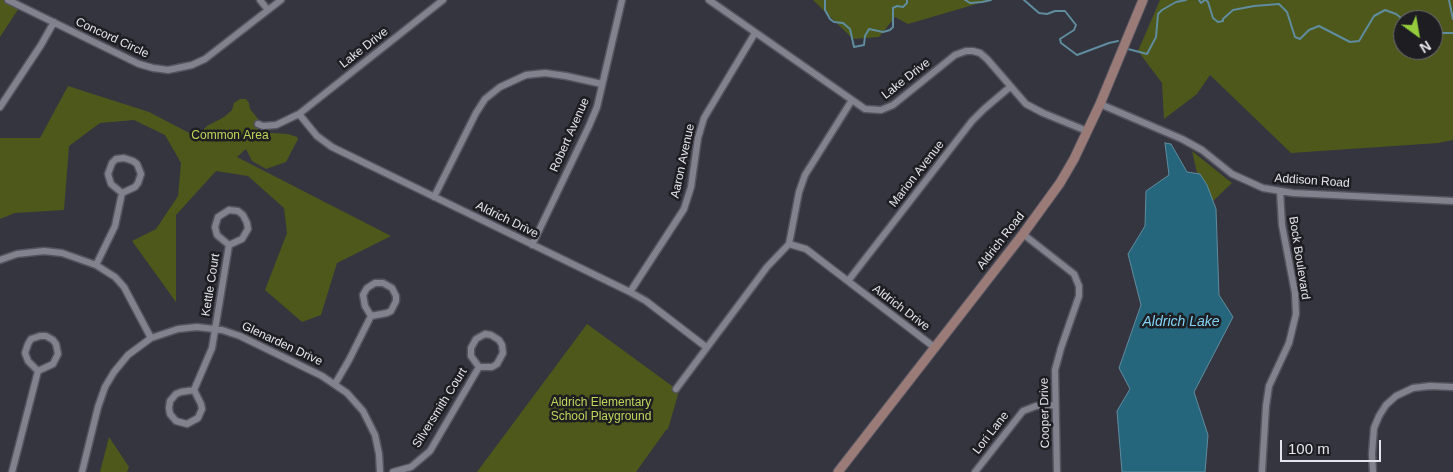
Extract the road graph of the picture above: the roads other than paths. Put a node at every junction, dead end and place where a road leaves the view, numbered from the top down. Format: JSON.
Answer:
{"nodes":[{"id":1,"x":8,"y":0,"type":"edge"},
{"id":2,"x":260,"y":0,"type":"edge"},
{"id":3,"x":281,"y":0,"type":"edge"},
{"id":4,"x":443,"y":0,"type":"edge"},
{"id":5,"x":622,"y":0,"type":"edge"},
{"id":6,"x":709,"y":0,"type":"edge"},
{"id":7,"x":1143,"y":0,"type":"edge"},
{"id":8,"x":268,"y":10,"type":"junction"},
{"id":9,"x":54,"y":22,"type":"junction"},
{"id":10,"x":755,"y":32,"type":"junction"},
{"id":11,"x":602,"y":84,"type":"junction"},
{"id":12,"x":1010,"y":87,"type":"junction"},
{"id":13,"x":852,"y":100,"type":"junction"},
{"id":14,"x":1100,"y":104,"type":"junction"},
{"id":15,"x":0,"y":107,"type":"edge"},
{"id":16,"x":299,"y":114,"type":"junction"},
{"id":17,"x":258,"y":124,"type":"dead end"},
{"id":18,"x":1087,"y":131,"type":"junction"},
{"id":19,"x":1280,"y":191,"type":"junction"},
{"id":20,"x":122,"y":193,"type":"junction"},
{"id":21,"x":434,"y":198,"type":"junction"},
{"id":22,"x":1453,"y":201,"type":"edge"},
{"id":23,"x":1023,"y":234,"type":"junction"},
{"id":24,"x":789,"y":244,"type":"junction"},
{"id":25,"x":229,"y":245,"type":"junction"},
{"id":26,"x":532,"y":245,"type":"junction"},
{"id":27,"x":0,"y":260,"type":"edge"},
{"id":28,"x":96,"y":265,"type":"junction"},
{"id":29,"x":848,"y":281,"type":"junction"},
{"id":30,"x":630,"y":292,"type":"junction"},
{"id":31,"x":371,"y":316,"type":"junction"},
{"id":32,"x":215,"y":329,"type":"junction"},
{"id":33,"x":151,"y":338,"type":"junction"},
{"id":34,"x":706,"y":347,"type":"junction"},
{"id":35,"x":934,"y":347,"type":"junction"},
{"id":36,"x":479,"y":367,"type":"junction"},
{"id":37,"x":38,"y":371,"type":"junction"},
{"id":38,"x":335,"y":384,"type":"junction"},
{"id":39,"x":1453,"y":388,"type":"edge"},
{"id":40,"x":676,"y":389,"type":"dead end"},
{"id":41,"x":194,"y":390,"type":"junction"},
{"id":42,"x":1055,"y":404,"type":"junction"},
{"id":43,"x":12,"y":472,"type":"edge"},
{"id":44,"x":82,"y":472,"type":"edge"},
{"id":45,"x":380,"y":472,"type":"edge"},
{"id":46,"x":393,"y":472,"type":"edge"},
{"id":47,"x":838,"y":472,"type":"edge"},
{"id":48,"x":975,"y":472,"type":"edge"},
{"id":49,"x":1057,"y":472,"type":"edge"},
{"id":50,"x":1262,"y":472,"type":"edge"},
{"id":51,"x":1373,"y":472,"type":"edge"}],
"edges":[{"from":1,"to":9,"type":"street","name":"Concord Circle"},
{"from":2,"to":8,"type":"street"},
{"from":3,"to":8,"type":"street","name":"Concord Circle"},
{"from":4,"to":16,"type":"street","name":"Lake Drive"},
{"from":5,"to":11,"type":"street","name":"Robert Avenue"},
{"from":6,"to":10,"type":"street","name":"Lake Drive"},
{"from":7,"to":14,"type":"main road","name":"Aldrich Road"},
{"from":8,"to":9,"type":"street","name":"Concord Circle"},
{"from":9,"to":15,"type":"street"},
{"from":10,"to":13,"type":"street","name":"Lake Drive"},
{"from":10,"to":30,"type":"street","name":"Aaron Avenue"},
{"from":11,"to":21,"type":"street"},
{"from":11,"to":26,"type":"street","name":"Robert Avenue"},
{"from":12,"to":13,"type":"street","name":"Lake Drive"},
{"from":12,"to":18,"type":"street","name":"Lake Drive"},
{"from":12,"to":29,"type":"street","name":"Marion Avenue"},
{"from":13,"to":24,"type":"street"},
{"from":14,"to":18,"type":"main road","name":"Aldrich Road"},
{"from":14,"to":19,"type":"street","name":"Addison Road"},
{"from":16,"to":17,"type":"street","name":"Lake Drive"},
{"from":16,"to":21,"type":"street","name":"Aldrich Drive"},
{"from":18,"to":23,"type":"main road","name":"Aldrich Road"},
{"from":19,"to":22,"type":"street","name":"Addison Road"},
{"from":19,"to":50,"type":"street","name":"Bock Boulevard"},
{"from":20,"to":20,"type":"street"},
{"from":20,"to":28,"type":"street"},
{"from":21,"to":26,"type":"street","name":"Aldrich Drive"},
{"from":23,"to":35,"type":"main road","name":"Aldrich Road"},
{"from":23,"to":42,"type":"street","name":"Cooper Drive"},
{"from":24,"to":29,"type":"street","name":"Aldrich Drive"},
{"from":24,"to":34,"type":"street"},
{"from":25,"to":25,"type":"street"},
{"from":25,"to":32,"type":"street","name":"Kettle Court"},
{"from":26,"to":30,"type":"street","name":"Aldrich Drive"},
{"from":27,"to":28,"type":"street"},
{"from":28,"to":33,"type":"street"},
{"from":29,"to":35,"type":"street","name":"Aldrich Drive"},
{"from":30,"to":34,"type":"street","name":"Aldrich Drive"},
{"from":31,"to":31,"type":"street"},
{"from":31,"to":38,"type":"street"},
{"from":32,"to":33,"type":"street","name":"Glenarden Drive"},
{"from":32,"to":38,"type":"street","name":"Glenarden Drive"},
{"from":32,"to":41,"type":"street","name":"Kettle Court"},
{"from":33,"to":44,"type":"street","name":"Glenarden Drive"},
{"from":34,"to":40,"type":"street"},
{"from":35,"to":47,"type":"main road","name":"Aldrich Road"},
{"from":36,"to":36,"type":"street"},
{"from":36,"to":46,"type":"street","name":"Silversmith Court"},
{"from":37,"to":37,"type":"street"},
{"from":37,"to":43,"type":"street"},
{"from":38,"to":45,"type":"street","name":"Glenarden Drive"},
{"from":39,"to":51,"type":"street"},
{"from":41,"to":41,"type":"street"},
{"from":42,"to":48,"type":"street","name":"Lori Lane"},
{"from":42,"to":49,"type":"street","name":"Cooper Drive"}]}
